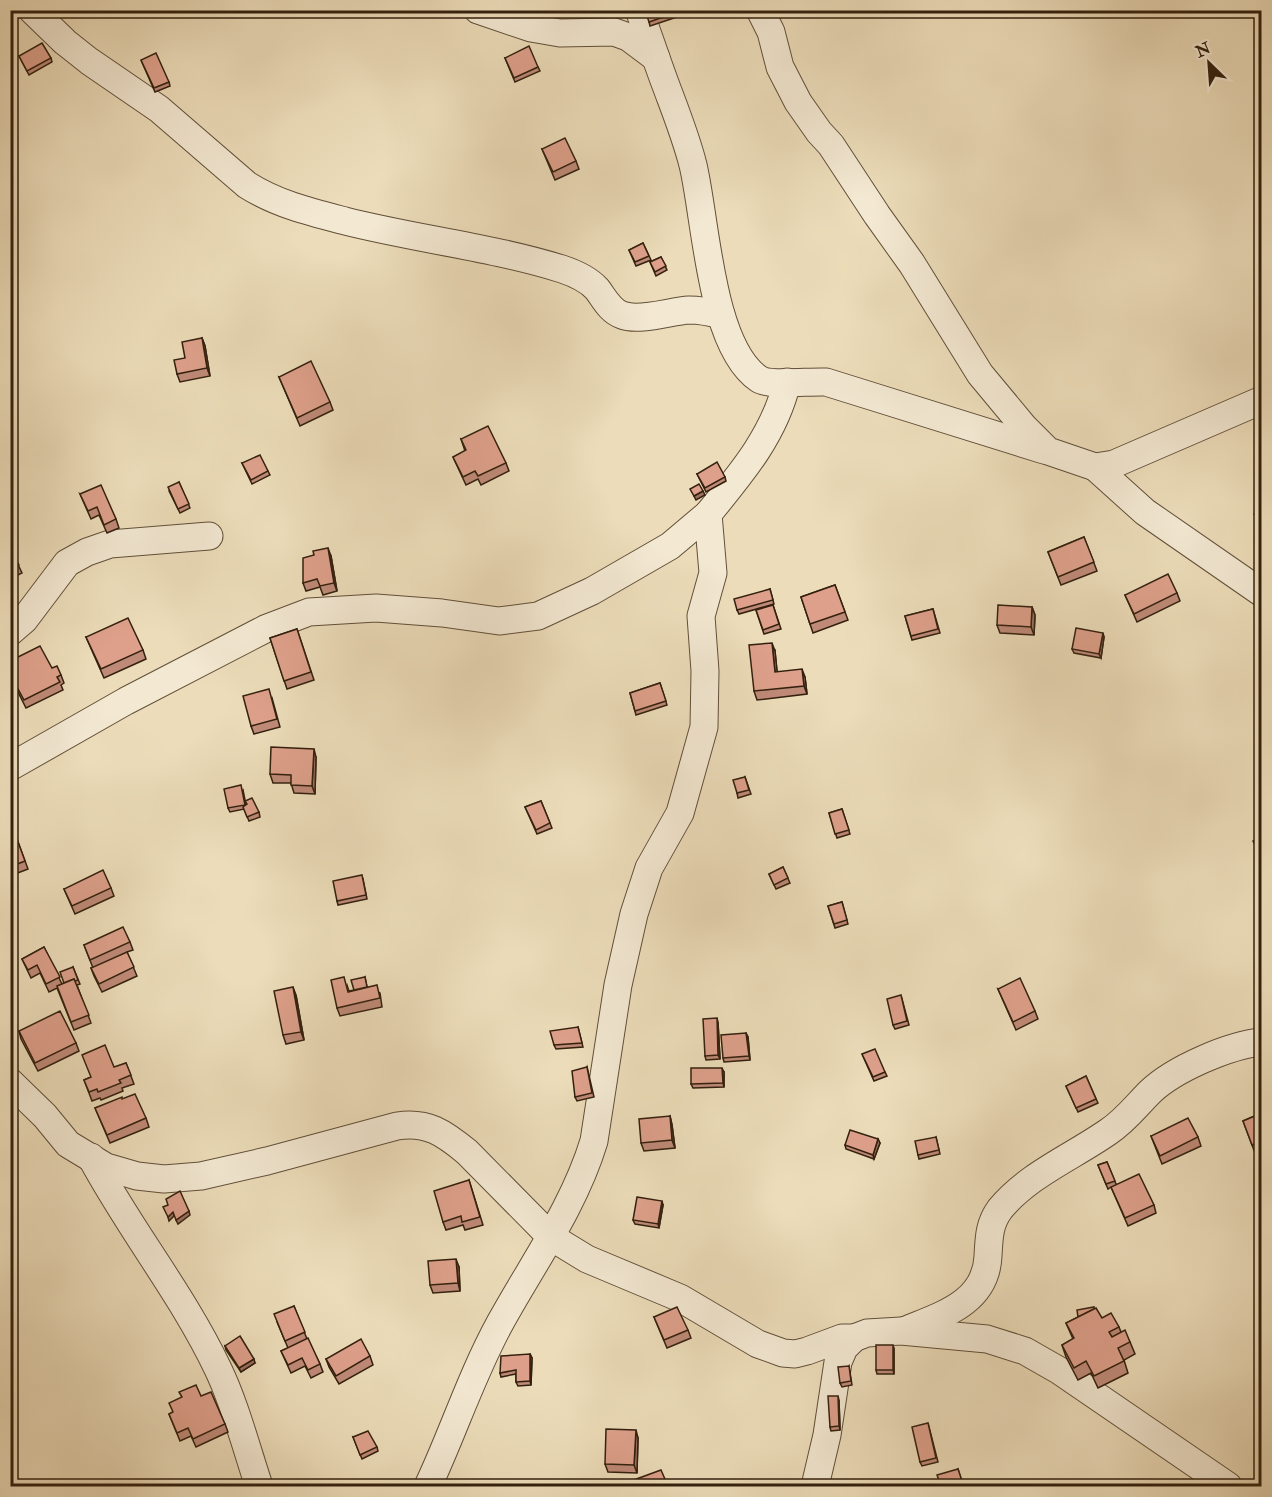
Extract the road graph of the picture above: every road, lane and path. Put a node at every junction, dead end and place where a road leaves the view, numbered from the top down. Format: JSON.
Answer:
{"nodes":[{"id":1,"x":32,"y":10,"type":"edge"},
{"id":2,"x":478,"y":10,"type":"edge"},
{"id":3,"x":639,"y":10,"type":"edge"},
{"id":4,"x":760,"y":10,"type":"edge"},
{"id":5,"x":656,"y":58,"type":"junction"},
{"id":6,"x":721,"y":315,"type":"junction"},
{"id":7,"x":788,"y":382,"type":"junction"},
{"id":8,"x":1262,"y":400,"type":"edge"},
{"id":9,"x":1048,"y":451,"type":"junction"},
{"id":10,"x":1095,"y":467,"type":"junction"},
{"id":11,"x":708,"y":514,"type":"junction"},
{"id":12,"x":209,"y":536,"type":"dead end"},
{"id":13,"x":1262,"y":593,"type":"edge"},
{"id":14,"x":10,"y":632,"type":"edge"},
{"id":15,"x":10,"y":767,"type":"edge"},
{"id":16,"x":1262,"y":1042,"type":"edge"},
{"id":17,"x":10,"y":1082,"type":"edge"},
{"id":18,"x":91,"y":1157,"type":"junction"},
{"id":19,"x":551,"y":1237,"type":"junction"},
{"id":20,"x":901,"y":1331,"type":"junction"},
{"id":21,"x":854,"y":1338,"type":"junction"},
{"id":22,"x":259,"y":1486,"type":"edge"},
{"id":23,"x":428,"y":1486,"type":"edge"},
{"id":24,"x":815,"y":1486,"type":"edge"},
{"id":25,"x":1228,"y":1486,"type":"edge"}],
"edges":[{"from":1,"to":6,"type":"street"},
{"from":2,"to":5,"type":"street"},
{"from":3,"to":5,"type":"street"},
{"from":4,"to":9,"type":"street"},
{"from":5,"to":6,"type":"street"},
{"from":6,"to":7,"type":"street"},
{"from":7,"to":9,"type":"street"},
{"from":7,"to":11,"type":"street"},
{"from":8,"to":10,"type":"street"},
{"from":9,"to":10,"type":"street"},
{"from":10,"to":13,"type":"street"},
{"from":11,"to":15,"type":"street"},
{"from":11,"to":19,"type":"street"},
{"from":12,"to":14,"type":"street"},
{"from":16,"to":20,"type":"street"},
{"from":17,"to":18,"type":"street"},
{"from":18,"to":19,"type":"street"},
{"from":18,"to":22,"type":"street"},
{"from":19,"to":21,"type":"street"},
{"from":19,"to":23,"type":"street"},
{"from":20,"to":21,"type":"street"},
{"from":20,"to":25,"type":"street"},
{"from":21,"to":24,"type":"street"}]}
